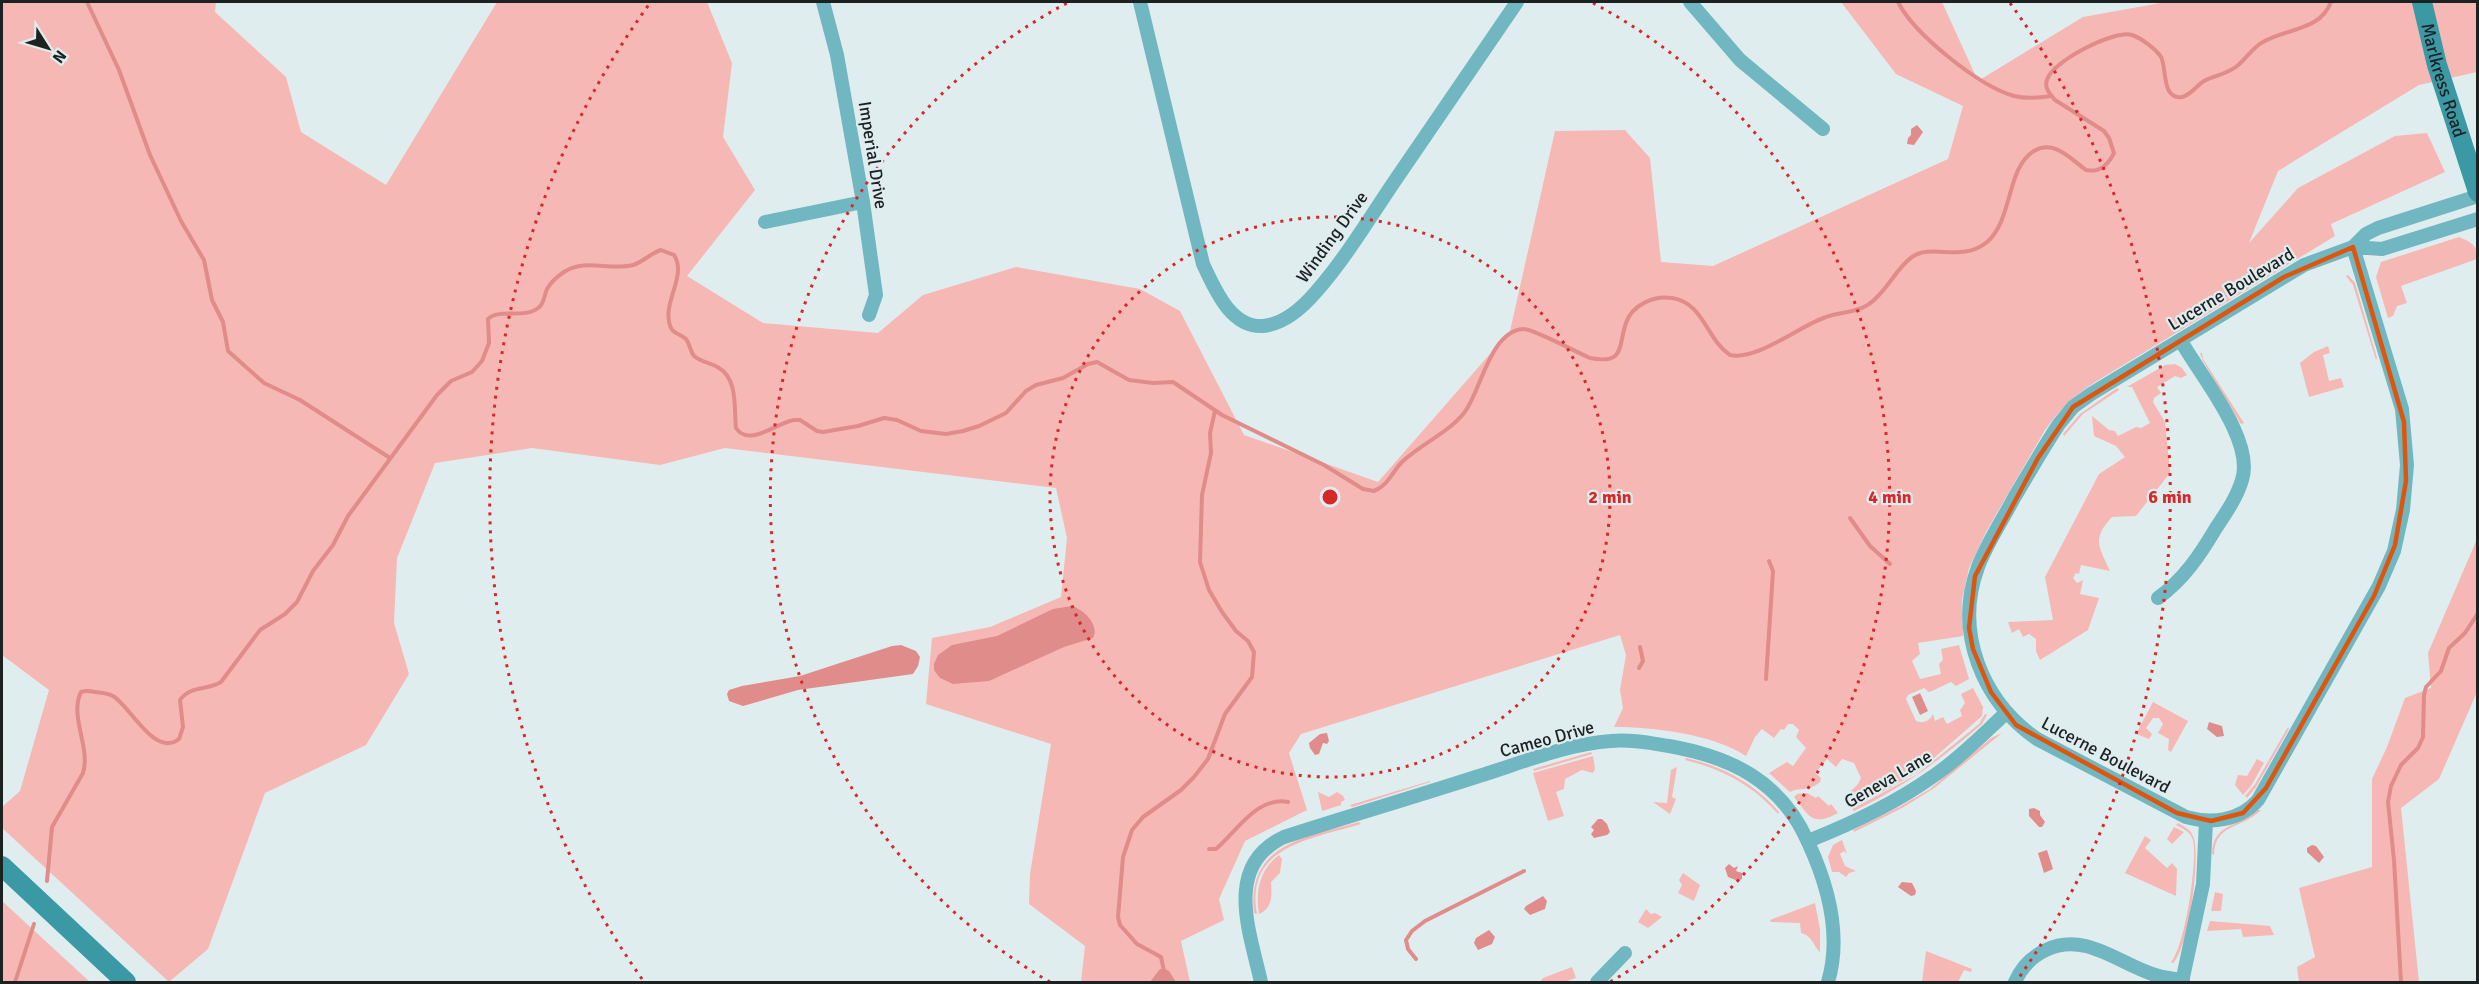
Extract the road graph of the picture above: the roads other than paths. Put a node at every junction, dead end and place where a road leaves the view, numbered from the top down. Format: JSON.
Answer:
{"nodes":[{"id":1,"x":823,"y":2,"type":"edge"},
{"id":2,"x":1140,"y":2,"type":"edge"},
{"id":3,"x":1517,"y":2,"type":"edge"},
{"id":4,"x":1690,"y":2,"type":"edge"},
{"id":5,"x":2422,"y":2,"type":"edge"},
{"id":6,"x":1823,"y":129,"type":"dead end"},
{"id":7,"x":2478,"y":194,"type":"edge"},
{"id":8,"x":862,"y":202,"type":"junction"},
{"id":9,"x":2478,"y":219,"type":"edge"},
{"id":10,"x":765,"y":222,"type":"dead end"},
{"id":11,"x":2353,"y":247,"type":"junction"},
{"id":12,"x":869,"y":315,"type":"dead end"},
{"id":13,"x":2181,"y":341,"type":"junction"},
{"id":14,"x":2158,"y":598,"type":"dead end"},
{"id":15,"x":2006,"y":713,"type":"junction"},
{"id":16,"x":2206,"y":821,"type":"junction"},
{"id":17,"x":1808,"y":841,"type":"junction"},
{"id":18,"x":2,"y":866,"type":"edge"},
{"id":19,"x":1625,"y":953,"type":"dead end"},
{"id":20,"x":2182,"y":981,"type":"edge"},
{"id":21,"x":126,"y":982,"type":"edge"},
{"id":22,"x":1261,"y":982,"type":"edge"},
{"id":23,"x":1597,"y":982,"type":"edge"},
{"id":24,"x":1828,"y":982,"type":"edge"},
{"id":25,"x":2014,"y":982,"type":"edge"}],
"edges":[{"from":1,"to":8,"type":"street","name":"Imperial Drive"},
{"from":2,"to":3,"type":"street","name":"Winding Drive"},
{"from":4,"to":6,"type":"street"},
{"from":5,"to":7,"type":"street","name":"Marlkress Road"},
{"from":7,"to":11,"type":"street","name":"Lucerne Boulevard"},
{"from":8,"to":10,"type":"street"},
{"from":8,"to":12,"type":"street","name":"Imperial Drive"},
{"from":9,"to":11,"type":"street","name":"Lucerne Boulevard"},
{"from":11,"to":13,"type":"street","name":"Lucerne Boulevard"},
{"from":11,"to":16,"type":"street","name":"Lucerne Boulevard"},
{"from":13,"to":14,"type":"street"},
{"from":13,"to":15,"type":"street","name":"Lucerne Boulevard"},
{"from":15,"to":16,"type":"street","name":"Lucerne Boulevard"},
{"from":15,"to":17,"type":"street","name":"Geneva Lane"},
{"from":16,"to":20,"type":"street"},
{"from":17,"to":22,"type":"street","name":"Cameo Drive"},
{"from":17,"to":24,"type":"street","name":"Cameo Drive"},
{"from":18,"to":21,"type":"street"},
{"from":19,"to":23,"type":"street"},
{"from":20,"to":25,"type":"street"}]}
